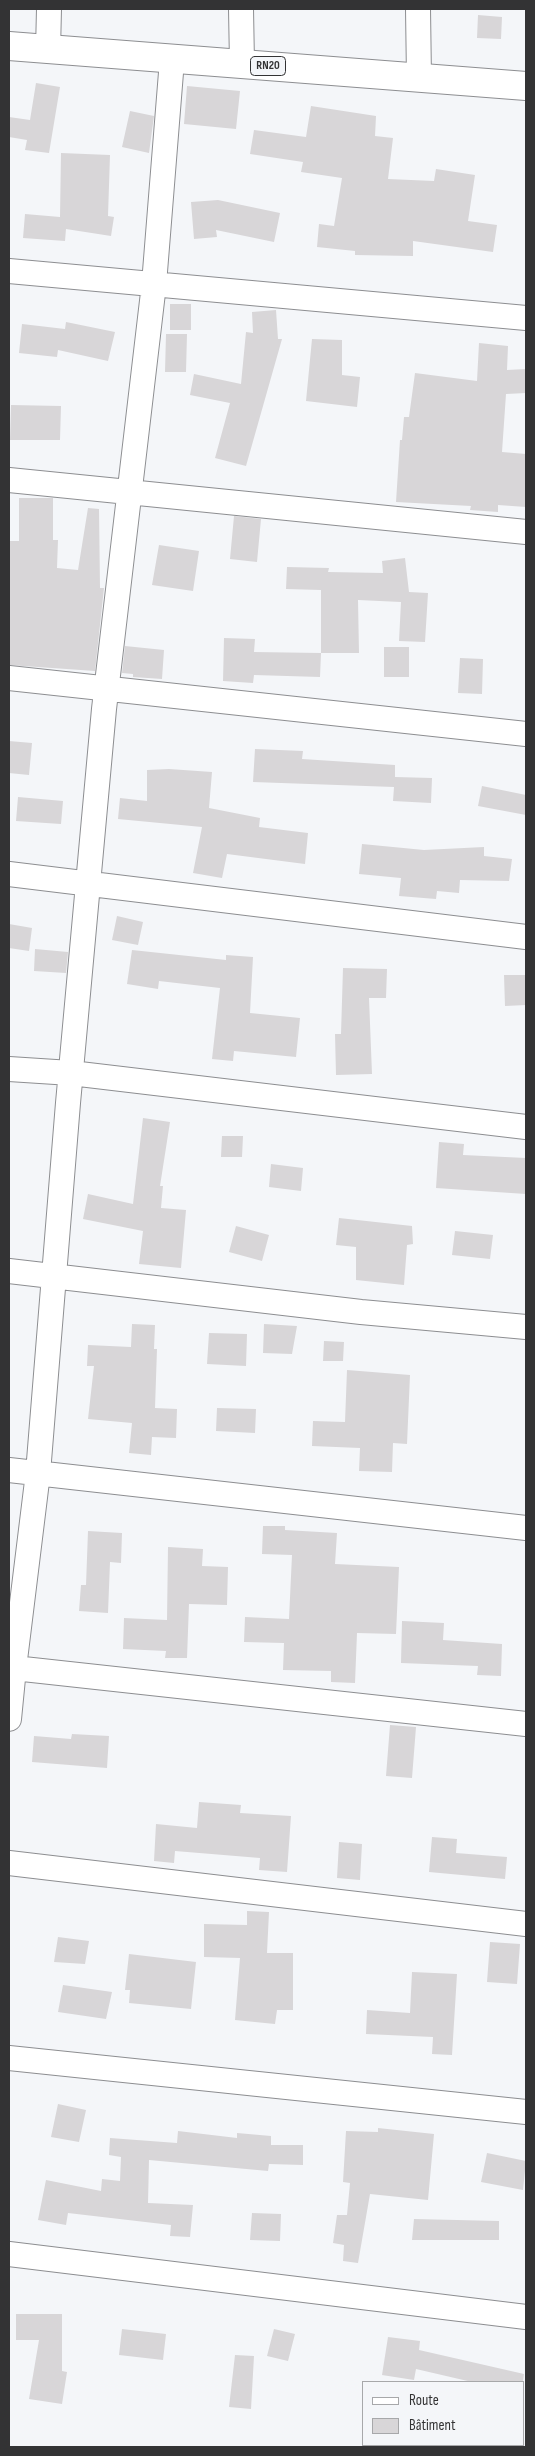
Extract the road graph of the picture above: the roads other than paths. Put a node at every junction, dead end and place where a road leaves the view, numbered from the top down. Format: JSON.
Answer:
{"nodes":[{"id":1,"x":49,"y":9,"type":"edge"},
{"id":2,"x":241,"y":9,"type":"edge"},
{"id":3,"x":418,"y":9,"type":"edge"},
{"id":4,"x":9,"y":46,"type":"edge"},
{"id":5,"x":48,"y":50,"type":"junction"},
{"id":6,"x":172,"y":60,"type":"junction"},
{"id":7,"x":242,"y":64,"type":"junction"},
{"id":8,"x":418,"y":78,"type":"junction"},
{"id":9,"x":526,"y":86,"type":"edge"},
{"id":10,"x":9,"y":271,"type":"edge"},
{"id":11,"x":154,"y":284,"type":"junction"},
{"id":12,"x":526,"y":318,"type":"edge"},
{"id":13,"x":9,"y":480,"type":"edge"},
{"id":14,"x":129,"y":492,"type":"junction"},
{"id":15,"x":526,"y":532,"type":"edge"},
{"id":16,"x":9,"y":678,"type":"edge"},
{"id":17,"x":108,"y":688,"type":"junction"},
{"id":18,"x":526,"y":734,"type":"edge"},
{"id":19,"x":9,"y":874,"type":"edge"},
{"id":20,"x":89,"y":883,"type":"junction"},
{"id":21,"x":526,"y":936,"type":"edge"},
{"id":22,"x":9,"y":1069,"type":"edge"},
{"id":23,"x":71,"y":1073,"type":"junction"},
{"id":24,"x":526,"y":1128,"type":"edge"},
{"id":25,"x":9,"y":1271,"type":"edge"},
{"id":26,"x":54,"y":1276,"type":"junction"},
{"id":27,"x":526,"y":1328,"type":"edge"},
{"id":28,"x":9,"y":1470,"type":"edge"},
{"id":29,"x":38,"y":1473,"type":"junction"},
{"id":30,"x":526,"y":1528,"type":"edge"},
{"id":31,"x":11,"y":1668,"type":"edge"},
{"id":32,"x":9,"y":1719,"type":"edge"},
{"id":33,"x":526,"y":1724,"type":"edge"},
{"id":34,"x":9,"y":1863,"type":"edge"},
{"id":35,"x":526,"y":1924,"type":"edge"},
{"id":36,"x":9,"y":2058,"type":"edge"},
{"id":37,"x":526,"y":2112,"type":"edge"},
{"id":38,"x":9,"y":2254,"type":"edge"},
{"id":39,"x":526,"y":2317,"type":"edge"}],
"edges":[{"from":1,"to":5,"type":"street"},
{"from":2,"to":7,"type":"street"},
{"from":3,"to":8,"type":"street"},
{"from":4,"to":5,"type":"main road","number":"RN20"},
{"from":5,"to":6,"type":"main road","number":"RN20"},
{"from":6,"to":7,"type":"main road","number":"RN20"},
{"from":6,"to":11,"type":"street"},
{"from":7,"to":8,"type":"main road","number":"RN20"},
{"from":8,"to":9,"type":"main road","number":"RN20"},
{"from":10,"to":11,"type":"street"},
{"from":11,"to":12,"type":"street"},
{"from":11,"to":14,"type":"street"},
{"from":13,"to":14,"type":"street"},
{"from":14,"to":15,"type":"street"},
{"from":14,"to":17,"type":"street"},
{"from":16,"to":17,"type":"street"},
{"from":17,"to":18,"type":"street"},
{"from":17,"to":20,"type":"street"},
{"from":19,"to":20,"type":"street"},
{"from":20,"to":21,"type":"street"},
{"from":20,"to":23,"type":"street"},
{"from":22,"to":23,"type":"street"},
{"from":23,"to":24,"type":"street"},
{"from":23,"to":26,"type":"street"},
{"from":25,"to":26,"type":"street"},
{"from":26,"to":27,"type":"street"},
{"from":26,"to":29,"type":"street"},
{"from":28,"to":29,"type":"street"},
{"from":29,"to":30,"type":"street"},
{"from":29,"to":31,"type":"street"},
{"from":31,"to":32,"type":"street"},
{"from":31,"to":33,"type":"street"},
{"from":34,"to":35,"type":"street"},
{"from":36,"to":37,"type":"street"},
{"from":38,"to":39,"type":"street"}]}
